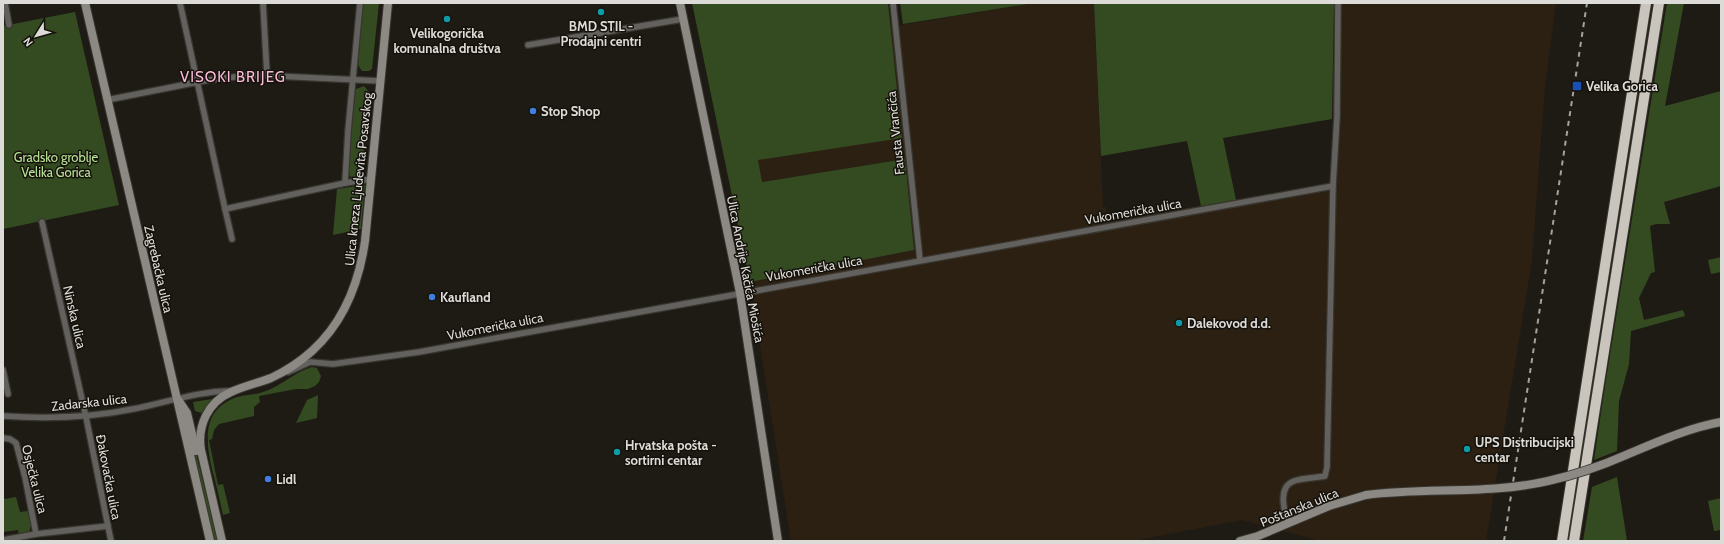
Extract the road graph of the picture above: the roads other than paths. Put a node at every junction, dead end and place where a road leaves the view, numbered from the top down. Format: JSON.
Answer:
{"nodes":[{"id":1,"x":5,"y":3,"type":"edge"},
{"id":2,"x":85,"y":3,"type":"edge"},
{"id":3,"x":180,"y":3,"type":"edge"},
{"id":4,"x":263,"y":3,"type":"edge"},
{"id":5,"x":360,"y":3,"type":"edge"},
{"id":6,"x":388,"y":3,"type":"edge"},
{"id":7,"x":680,"y":3,"type":"edge"},
{"id":8,"x":892,"y":3,"type":"edge"},
{"id":9,"x":1338,"y":3,"type":"edge"},
{"id":10,"x":1646,"y":3,"type":"edge"},
{"id":11,"x":1659,"y":3,"type":"edge"},
{"id":12,"x":683,"y":19,"type":"junction"},
{"id":13,"x":9,"y":25,"type":"dead end"},
{"id":14,"x":528,"y":45,"type":"dead end"},
{"id":15,"x":267,"y":75,"type":"junction"},
{"id":16,"x":354,"y":78,"type":"junction"},
{"id":17,"x":381,"y":81,"type":"junction"},
{"id":18,"x":197,"y":83,"type":"junction"},
{"id":19,"x":107,"y":100,"type":"junction"},
{"id":20,"x":372,"y":179,"type":"junction"},
{"id":21,"x":345,"y":183,"type":"junction"},
{"id":22,"x":1333,"y":186,"type":"junction"},
{"id":23,"x":225,"y":209,"type":"junction"},
{"id":24,"x":42,"y":222,"type":"dead end"},
{"id":25,"x":232,"y":239,"type":"dead end"},
{"id":26,"x":920,"y":260,"type":"junction"},
{"id":27,"x":740,"y":293,"type":"junction"},
{"id":28,"x":3,"y":370,"type":"edge"},
{"id":29,"x":276,"y":376,"type":"junction"},
{"id":30,"x":234,"y":391,"type":"junction"},
{"id":31,"x":8,"y":394,"type":"dead end"},
{"id":32,"x":177,"y":399,"type":"junction"},
{"id":33,"x":3,"y":416,"type":"edge"},
{"id":34,"x":86,"y":417,"type":"junction"},
{"id":35,"x":1721,"y":422,"type":"edge"},
{"id":36,"x":3,"y":438,"type":"edge"},
{"id":37,"x":208,"y":484,"type":"junction"},
{"id":38,"x":1288,"y":524,"type":"junction"},
{"id":39,"x":108,"y":526,"type":"junction"},
{"id":40,"x":36,"y":534,"type":"junction"},
{"id":41,"x":3,"y":540,"type":"edge"},
{"id":42,"x":111,"y":541,"type":"edge"},
{"id":43,"x":210,"y":541,"type":"edge"},
{"id":44,"x":222,"y":541,"type":"edge"},
{"id":45,"x":778,"y":541,"type":"edge"},
{"id":46,"x":1240,"y":541,"type":"edge"},
{"id":47,"x":1562,"y":541,"type":"edge"},
{"id":48,"x":1574,"y":541,"type":"edge"}],
"edges":[{"from":1,"to":13,"type":"street"},
{"from":2,"to":19,"type":"main road","name":"Zagrebačka ulica"},
{"from":3,"to":18,"type":"street"},
{"from":4,"to":15,"type":"street"},
{"from":5,"to":16,"type":"street"},
{"from":6,"to":17,"type":"main road","name":"Ulica kneza Ljudevita Posavskog"},
{"from":7,"to":12,"type":"main road","name":"Ulica Andrije Kačića Miošića"},
{"from":8,"to":26,"type":"street","name":"Fausta Vrančića"},
{"from":9,"to":22,"type":"street"},
{"from":10,"to":47,"type":"highway"},
{"from":11,"to":48,"type":"highway"},
{"from":12,"to":14,"type":"street"},
{"from":12,"to":27,"type":"main road","name":"Ulica Andrije Kačića Miošića"},
{"from":15,"to":16,"type":"street"},
{"from":15,"to":18,"type":"street"},
{"from":16,"to":17,"type":"street"},
{"from":16,"to":21,"type":"street"},
{"from":17,"to":20,"type":"main road","name":"Ulica kneza Ljudevita Posavskog"},
{"from":18,"to":19,"type":"street"},
{"from":18,"to":23,"type":"street"},
{"from":19,"to":32,"type":"main road","name":"Zagrebačka ulica"},
{"from":20,"to":21,"type":"street"},
{"from":20,"to":29,"type":"main road","name":"Ulica kneza Ljudevita Posavskog"},
{"from":21,"to":23,"type":"street"},
{"from":22,"to":26,"type":"street","name":"Vukomerička ulica"},
{"from":22,"to":38,"type":"street"},
{"from":23,"to":25,"type":"street"},
{"from":24,"to":34,"type":"street","name":"Ninska ulica"},
{"from":26,"to":27,"type":"street","name":"Vukomerička ulica"},
{"from":27,"to":29,"type":"street","name":"Vukomerička ulica"},
{"from":27,"to":45,"type":"main road","name":"Ulica Andrije Kačića Miošića"},
{"from":28,"to":31,"type":"street"},
{"from":29,"to":30,"type":"main road","name":"Ulica kneza Ljudevita Posavskog"},
{"from":30,"to":32,"type":"street","name":"Zadarska ulica"},
{"from":30,"to":37,"type":"main road"},
{"from":32,"to":34,"type":"street","name":"Zadarska ulica"},
{"from":32,"to":37,"type":"main road"},
{"from":32,"to":43,"type":"main road","name":"Zagrebačka ulica"},
{"from":33,"to":34,"type":"street","name":"Zadarska ulica"},
{"from":34,"to":39,"type":"street","name":"Đakovačka ulica"},
{"from":35,"to":38,"type":"main road","name":"Poštanska ulica","bridge":true},
{"from":36,"to":40,"type":"street","name":"Osječka ulica"},
{"from":37,"to":44,"type":"main road"},
{"from":38,"to":46,"type":"main road","name":"Poštanska ulica"},
{"from":39,"to":40,"type":"street"},
{"from":39,"to":42,"type":"street","name":"Đakovačka ulica"},
{"from":40,"to":41,"type":"street"}]}
